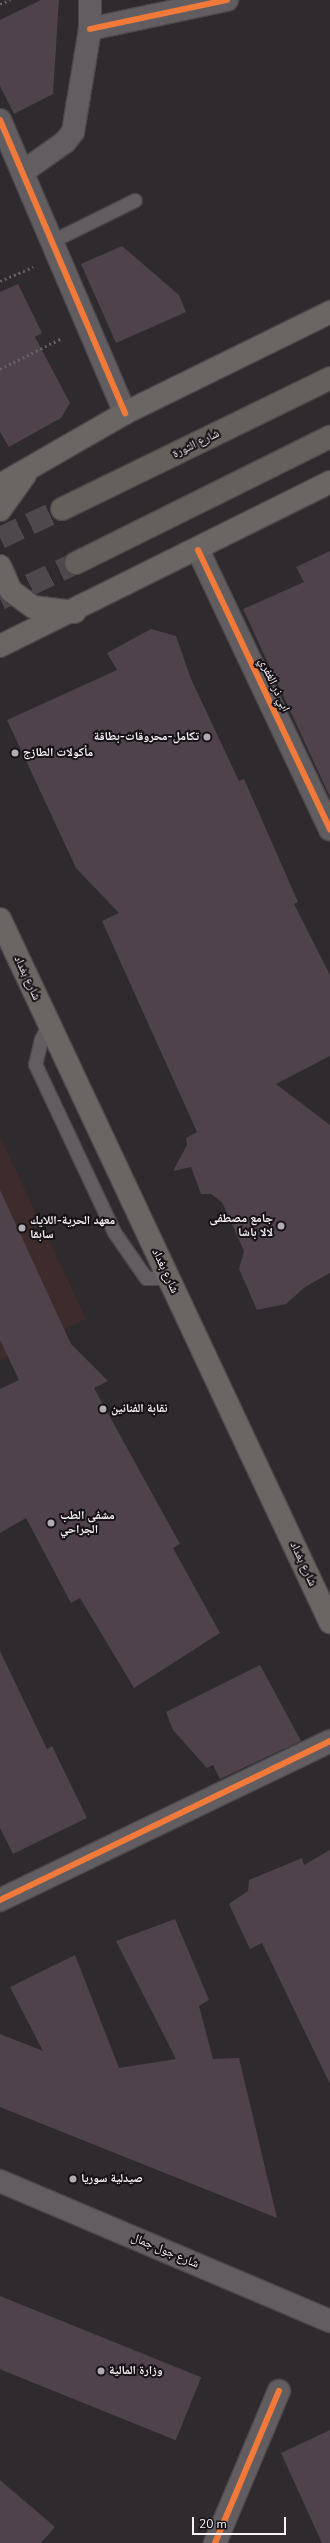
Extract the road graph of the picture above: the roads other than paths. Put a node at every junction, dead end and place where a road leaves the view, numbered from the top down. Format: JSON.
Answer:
{"nodes":[{"id":1,"x":90,"y":0,"type":"edge"},
{"id":2,"x":227,"y":0,"type":"edge"},
{"id":3,"x":90,"y":29,"type":"junction"},
{"id":4,"x":0,"y":120,"type":"edge"},
{"id":5,"x":24,"y":171,"type":"junction"},
{"id":6,"x":135,"y":200,"type":"dead end"},
{"id":7,"x":57,"y":248,"type":"junction"},
{"id":8,"x":330,"y":312,"type":"edge"},
{"id":9,"x":330,"y":378,"type":"edge"},
{"id":10,"x":125,"y":413,"type":"junction"},
{"id":11,"x":330,"y":437,"type":"edge"},
{"id":12,"x":26,"y":472,"type":"junction"},
{"id":13,"x":330,"y":482,"type":"edge"},
{"id":14,"x":0,"y":486,"type":"edge"},
{"id":15,"x":62,"y":509,"type":"tunnel mouth"},
{"id":16,"x":0,"y":510,"type":"edge"},
{"id":17,"x":198,"y":550,"type":"junction"},
{"id":18,"x":76,"y":563,"type":"tunnel mouth"},
{"id":19,"x":0,"y":566,"type":"edge"},
{"id":20,"x":75,"y":612,"type":"junction"},
{"id":21,"x":0,"y":646,"type":"edge"},
{"id":22,"x":330,"y":829,"type":"edge"},
{"id":23,"x":0,"y":919,"type":"edge"},
{"id":24,"x":49,"y":1024,"type":"junction"},
{"id":25,"x":168,"y":1278,"type":"junction"},
{"id":26,"x":330,"y":1622,"type":"edge"},
{"id":27,"x":330,"y":1741,"type":"edge"},
{"id":28,"x":0,"y":1900,"type":"edge"},
{"id":29,"x":0,"y":2181,"type":"edge"},
{"id":30,"x":330,"y":2321,"type":"edge"},
{"id":31,"x":279,"y":2391,"type":"dead end"},
{"id":32,"x":215,"y":2543,"type":"edge"}],
"edges":[{"from":1,"to":3,"type":"street"},
{"from":2,"to":3,"type":"street"},
{"from":3,"to":5,"type":"street"},
{"from":4,"to":5,"type":"street"},
{"from":5,"to":7,"type":"street"},
{"from":6,"to":7,"type":"lane"},
{"from":7,"to":10,"type":"street"},
{"from":8,"to":10,"type":"main road"},
{"from":9,"to":15,"type":"highway","name":"شارع الثورة"},
{"from":10,"to":12,"type":"main road"},
{"from":11,"to":18,"type":"highway"},
{"from":12,"to":14,"type":"main road"},
{"from":12,"to":16,"type":"main road"},
{"from":13,"to":17,"type":"main road"},
{"from":17,"to":20,"type":"main road"},
{"from":17,"to":22,"type":"street","name":"ابي ذر الغفري"},
{"from":19,"to":20,"type":"main road"},
{"from":20,"to":21,"type":"main road"},
{"from":23,"to":24,"type":"main road","name":"شارع بغداد"},
{"from":24,"to":25,"type":"main road","name":"شارع بغداد"},
{"from":24,"to":25,"type":"lane"},
{"from":25,"to":26,"type":"main road","name":"شارع بغداد"},
{"from":27,"to":28,"type":"street"},
{"from":29,"to":30,"type":"street","name":"شارع جول جمال"},
{"from":31,"to":32,"type":"street"}]}
